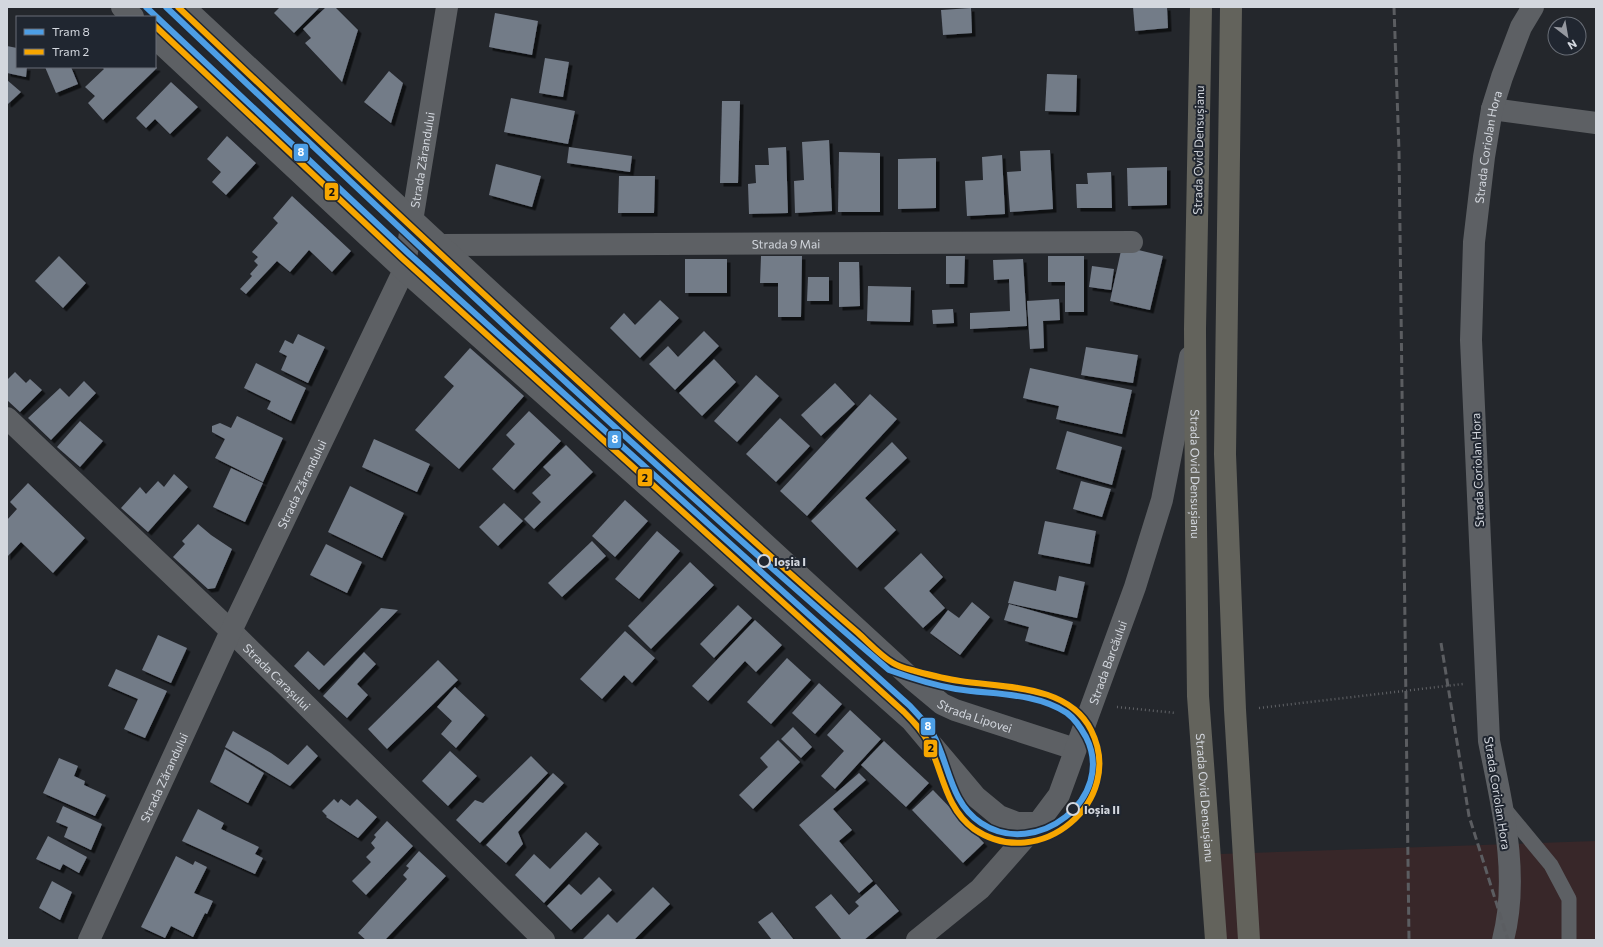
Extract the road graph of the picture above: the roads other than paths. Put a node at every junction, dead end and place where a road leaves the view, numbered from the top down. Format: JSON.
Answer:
{"nodes":[{"id":1,"x":122,"y":7,"type":"edge"},
{"id":2,"x":184,"y":7,"type":"edge"},
{"id":3,"x":447,"y":7,"type":"edge"},
{"id":4,"x":1201,"y":7,"type":"edge"},
{"id":5,"x":1231,"y":7,"type":"edge"},
{"id":6,"x":1533,"y":7,"type":"edge"},
{"id":7,"x":132,"y":16,"type":"edge"},
{"id":8,"x":156,"y":39,"type":"edge"},
{"id":9,"x":1492,"y":109,"type":"junction"},
{"id":10,"x":1596,"y":123,"type":"edge"},
{"id":11,"x":412,"y":219,"type":"junction"},
{"id":12,"x":1132,"y":242,"type":"dead end"},
{"id":13,"x":440,"y":245,"type":"junction"},
{"id":14,"x":404,"y":270,"type":"junction"},
{"id":15,"x":1195,"y":329,"type":"junction"},
{"id":16,"x":7,"y":418,"type":"edge"},
{"id":17,"x":231,"y":631,"type":"junction"},
{"id":18,"x":1075,"y":749,"type":"junction"},
{"id":19,"x":1501,"y":804,"type":"junction"},
{"id":20,"x":1038,"y":823,"type":"junction"},
{"id":21,"x":89,"y":940,"type":"edge"},
{"id":22,"x":544,"y":940,"type":"edge"},
{"id":23,"x":916,"y":940,"type":"edge"},
{"id":24,"x":1216,"y":940,"type":"edge"},
{"id":25,"x":1249,"y":940,"type":"edge"},
{"id":26,"x":1503,"y":940,"type":"edge"},
{"id":27,"x":1569,"y":940,"type":"edge"}],
"edges":[{"from":1,"to":7,"type":"street"},
{"from":2,"to":11,"type":"street","name":"Strada Lipovei"},
{"from":3,"to":11,"type":"street","name":"Strada Zărandului"},
{"from":4,"to":15,"type":"main road","name":"Strada Ovid Densușianu"},
{"from":5,"to":25,"type":"main road"},
{"from":6,"to":9,"type":"street","name":"Strada Coriolan Hora"},
{"from":8,"to":14,"type":"street"},
{"from":9,"to":10,"type":"street"},
{"from":9,"to":19,"type":"street","name":"Strada Coriolan Hora"},
{"from":11,"to":13,"type":"street","name":"Strada Lipovei"},
{"from":11,"to":14,"type":"street","name":"Strada Zărandului"},
{"from":12,"to":13,"type":"street","name":"Strada 9 Mai"},
{"from":13,"to":18,"type":"street","name":"Strada Lipovei"},
{"from":14,"to":17,"type":"street","name":"Strada Zărandului"},
{"from":14,"to":20,"type":"street"},
{"from":15,"to":18,"type":"street","name":"Strada Barcăului"},
{"from":15,"to":24,"type":"main road","name":"Strada Ovid Densușianu"},
{"from":16,"to":17,"type":"street","name":"Strada Carașului"},
{"from":17,"to":21,"type":"street","name":"Strada Zărandului"},
{"from":17,"to":22,"type":"street","name":"Strada Carașului"},
{"from":18,"to":20,"type":"street","name":"Strada Barcăului"},
{"from":19,"to":26,"type":"street","name":"Strada Coriolan Hora"},
{"from":19,"to":27,"type":"lane"},
{"from":20,"to":23,"type":"street","name":"Strada Barcăului"}]}
